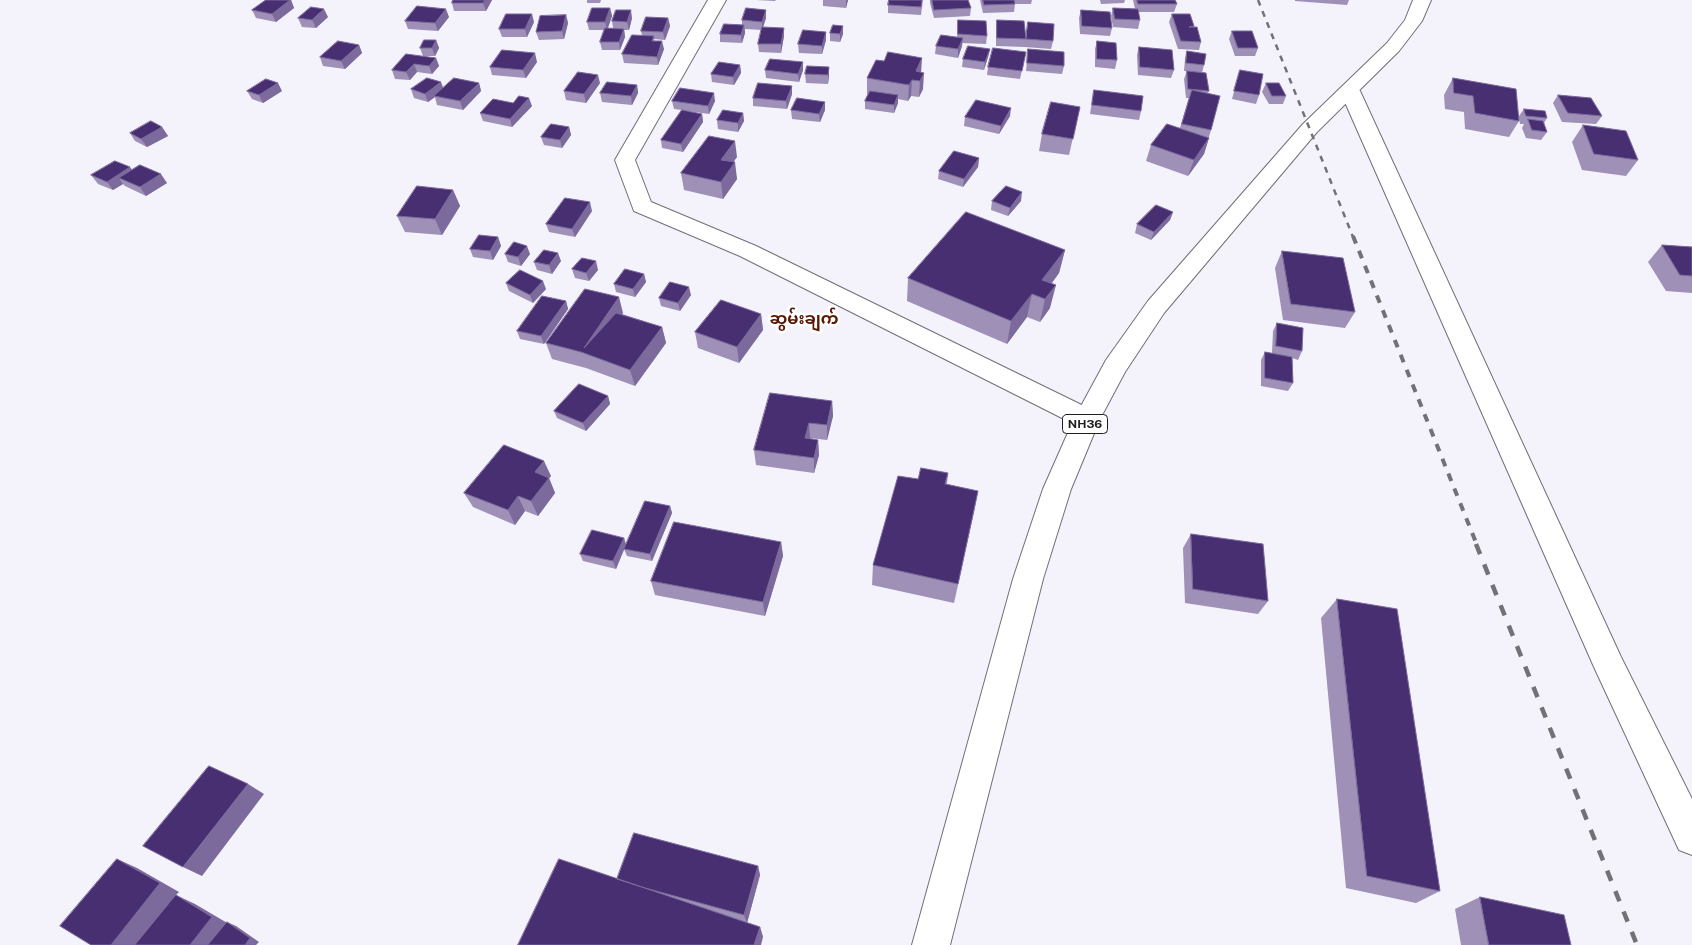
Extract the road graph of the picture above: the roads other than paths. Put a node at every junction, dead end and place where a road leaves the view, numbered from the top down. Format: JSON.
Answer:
{"nodes":[{"id":1,"x":716,"y":0,"type":"edge"},
{"id":2,"x":1422,"y":0,"type":"edge"},
{"id":3,"x":1350,"y":91,"type":"junction"},
{"id":4,"x":1087,"y":419,"type":"junction"},
{"id":5,"x":1692,"y":837,"type":"edge"},
{"id":6,"x":931,"y":945,"type":"edge"}],
"edges":[{"from":1,"to":4,"type":"main road"},
{"from":2,"to":3,"type":"main road","number":"NH36"},
{"from":3,"to":4,"type":"main road","number":"NH36"},
{"from":3,"to":5,"type":"main road"},
{"from":4,"to":6,"type":"main road","number":"NH36"}]}
